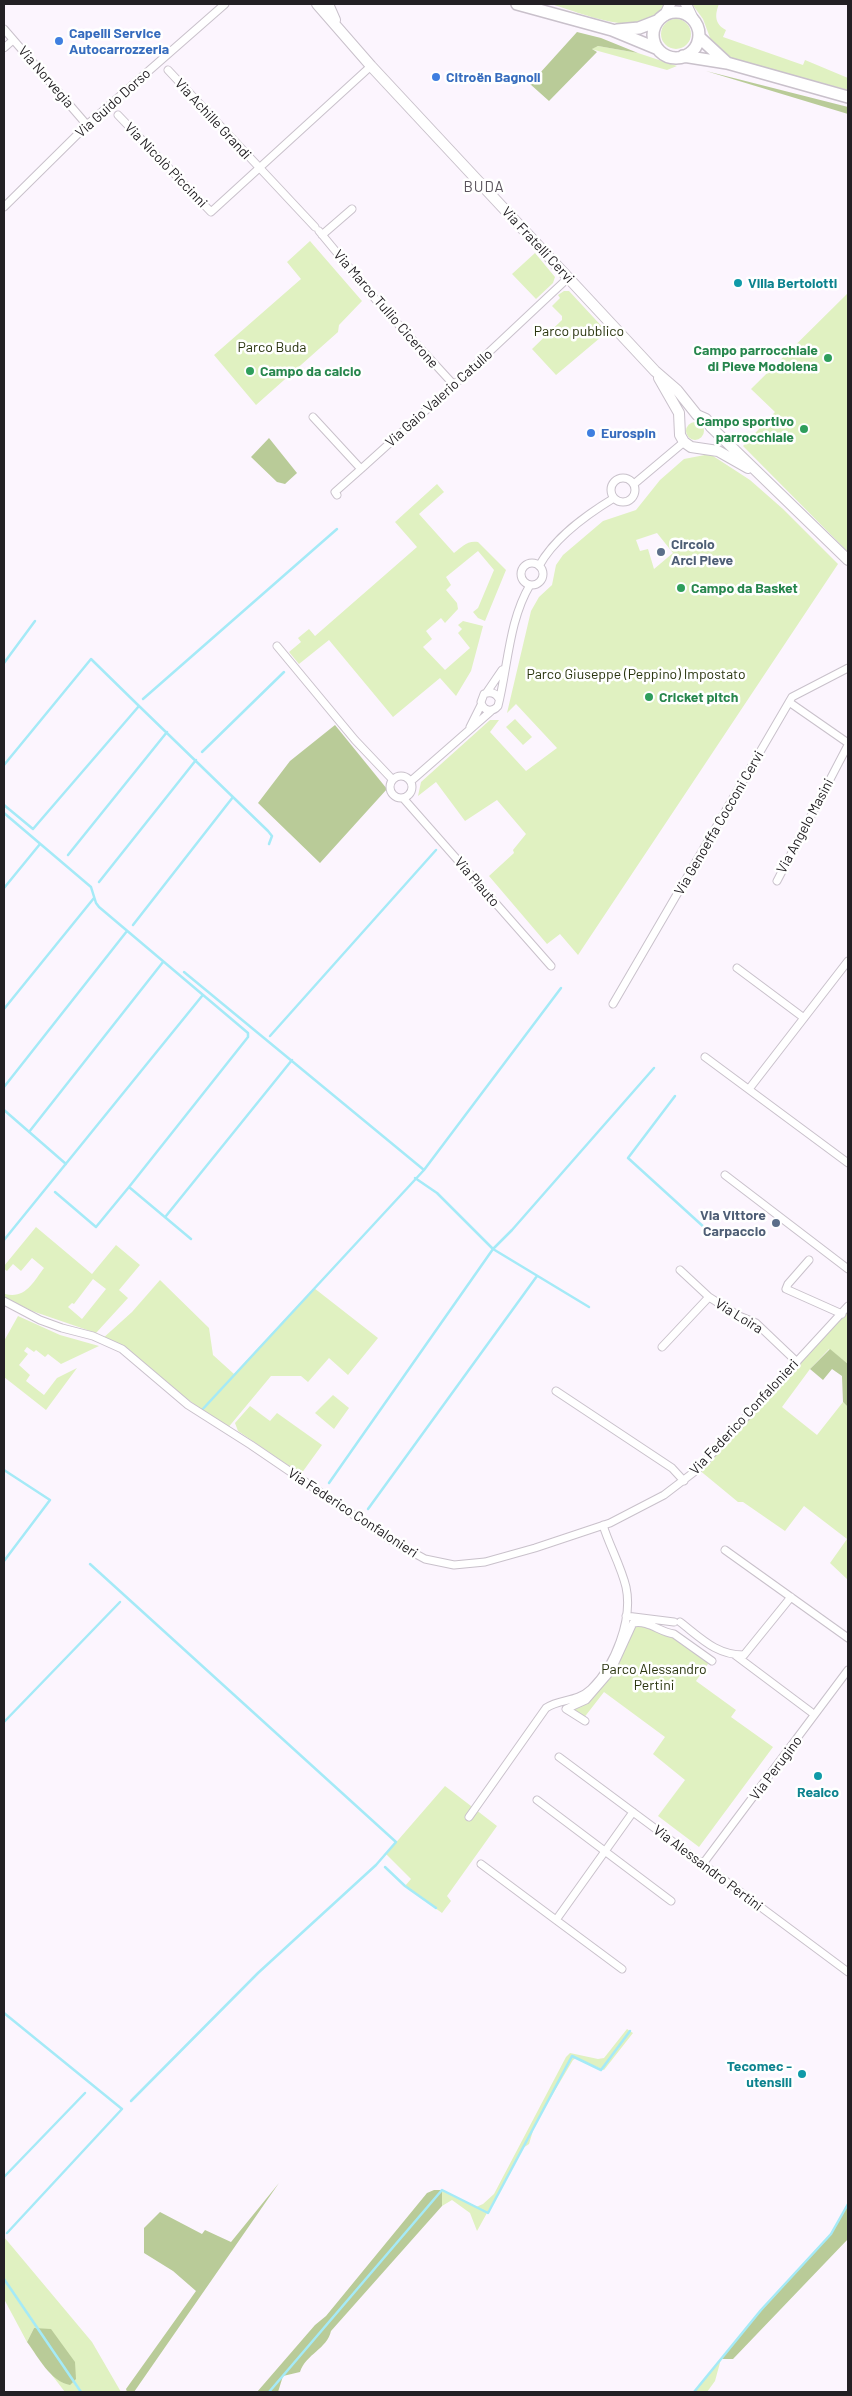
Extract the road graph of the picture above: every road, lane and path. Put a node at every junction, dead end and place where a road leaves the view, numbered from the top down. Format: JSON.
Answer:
{"nodes":[{"id":1,"x":225,"y":4,"type":"edge"},
{"id":2,"x":310,"y":4,"type":"edge"},
{"id":3,"x":317,"y":4,"type":"edge"},
{"id":4,"x":328,"y":4,"type":"edge"},
{"id":5,"x":518,"y":4,"type":"edge"},
{"id":6,"x":686,"y":4,"type":"edge"},
{"id":7,"x":664,"y":13,"type":"edge"},
{"id":8,"x":692,"y":19,"type":"junction"},
{"id":9,"x":4,"y":28,"type":"edge"},
{"id":10,"x":340,"y":30,"type":"junction"},
{"id":11,"x":612,"y":30,"type":"junction"},
{"id":12,"x":699,"y":37,"type":"junction"},
{"id":13,"x":13,"y":40,"type":"junction"},
{"id":14,"x":4,"y":48,"type":"edge"},
{"id":15,"x":658,"y":49,"type":"junction"},
{"id":16,"x":683,"y":56,"type":"junction"},
{"id":17,"x":727,"y":63,"type":"junction"},
{"id":18,"x":371,"y":66,"type":"junction"},
{"id":19,"x":168,"y":70,"type":"dead end"},
{"id":20,"x":848,"y":97,"type":"edge"},
{"id":21,"x":118,"y":115,"type":"dead end"},
{"id":22,"x":87,"y":125,"type":"junction"},
{"id":23,"x":259,"y":169,"type":"junction"},
{"id":24,"x":4,"y":207,"type":"edge"},
{"id":25,"x":352,"y":210,"type":"dead end"},
{"id":26,"x":319,"y":231,"type":"junction"},
{"id":27,"x":568,"y":278,"type":"junction"},
{"id":28,"x":655,"y":371,"type":"junction"},
{"id":29,"x":454,"y":385,"type":"junction"},
{"id":30,"x":697,"y":415,"type":"junction"},
{"id":31,"x":313,"y":417,"type":"dead end"},
{"id":32,"x":680,"y":426,"type":"junction"},
{"id":33,"x":711,"y":427,"type":"junction"},
{"id":34,"x":684,"y":442,"type":"junction"},
{"id":35,"x":700,"y":446,"type":"junction"},
{"id":36,"x":361,"y":469,"type":"junction"},
{"id":37,"x":763,"y":476,"type":"junction"},
{"id":38,"x":634,"y":484,"type":"junction"},
{"id":39,"x":338,"y":495,"type":"dead end"},
{"id":40,"x":614,"y":498,"type":"junction"},
{"id":41,"x":848,"y":560,"type":"edge"},
{"id":42,"x":539,"y":566,"type":"junction"},
{"id":43,"x":530,"y":585,"type":"junction"},
{"id":44,"x":277,"y":646,"type":"dead end"},
{"id":45,"x":507,"y":661,"type":"junction"},
{"id":46,"x":848,"y":668,"type":"edge"},
{"id":47,"x":487,"y":692,"type":"junction"},
{"id":48,"x":499,"y":699,"type":"junction"},
{"id":49,"x":789,"y":702,"type":"junction"},
{"id":50,"x":481,"y":705,"type":"junction"},
{"id":51,"x":491,"y":710,"type":"junction"},
{"id":52,"x":465,"y":733,"type":"junction"},
{"id":53,"x":848,"y":744,"type":"edge"},
{"id":54,"x":392,"y":779,"type":"junction"},
{"id":55,"x":411,"y":781,"type":"junction"},
{"id":56,"x":403,"y":798,"type":"junction"},
{"id":57,"x":776,"y":881,"type":"dead end"},
{"id":58,"x":848,"y":961,"type":"edge"},
{"id":59,"x":550,"y":966,"type":"dead end"},
{"id":60,"x":737,"y":968,"type":"dead end"},
{"id":61,"x":614,"y":1004,"type":"dead end"},
{"id":62,"x":804,"y":1018,"type":"junction"},
{"id":63,"x":705,"y":1057,"type":"dead end"},
{"id":64,"x":749,"y":1089,"type":"junction"},
{"id":65,"x":848,"y":1164,"type":"edge"},
{"id":66,"x":725,"y":1175,"type":"dead end"},
{"id":67,"x":809,"y":1260,"type":"dead end"},
{"id":68,"x":848,"y":1269,"type":"edge"},
{"id":69,"x":680,"y":1270,"type":"dead end"},
{"id":70,"x":710,"y":1297,"type":"junction"},
{"id":71,"x":4,"y":1301,"type":"edge"},
{"id":72,"x":848,"y":1306,"type":"edge"},
{"id":73,"x":842,"y":1314,"type":"junction"},
{"id":74,"x":662,"y":1348,"type":"dead end"},
{"id":75,"x":796,"y":1362,"type":"junction"},
{"id":76,"x":556,"y":1391,"type":"dead end"},
{"id":77,"x":684,"y":1481,"type":"junction"},
{"id":78,"x":602,"y":1526,"type":"junction"},
{"id":79,"x":725,"y":1550,"type":"dead end"},
{"id":80,"x":791,"y":1597,"type":"junction"},
{"id":81,"x":626,"y":1616,"type":"junction"},
{"id":82,"x":848,"y":1638,"type":"edge"},
{"id":83,"x":735,"y":1655,"type":"junction"},
{"id":84,"x":712,"y":1661,"type":"dead end"},
{"id":85,"x":848,"y":1670,"type":"edge"},
{"id":86,"x":811,"y":1712,"type":"dead end"},
{"id":87,"x":585,"y":1721,"type":"dead end"},
{"id":88,"x":559,"y":1757,"type":"dead end"},
{"id":89,"x":537,"y":1800,"type":"dead end"},
{"id":90,"x":633,"y":1812,"type":"junction"},
{"id":91,"x":469,"y":1817,"type":"dead end"},
{"id":92,"x":604,"y":1851,"type":"junction"},
{"id":93,"x":480,"y":1864,"type":"dead end"},
{"id":94,"x":702,"y":1865,"type":"junction"},
{"id":95,"x":671,"y":1901,"type":"dead end"},
{"id":96,"x":556,"y":1920,"type":"junction"},
{"id":97,"x":622,"y":1969,"type":"dead end"},
{"id":98,"x":848,"y":1972,"type":"edge"}],
"edges":[{"from":1,"to":22,"type":"street","name":"Via Guido Dorso"},
{"from":2,"to":10,"type":"main road","name":"Via Fratelli Cervi"},
{"from":3,"to":10,"type":"main road","name":"Via Fratelli Cervi"},
{"from":4,"to":10,"type":"main road","name":"Via Fratelli Cervi"},
{"from":5,"to":11,"type":"main road"},
{"from":6,"to":8,"type":"main road"},
{"from":7,"to":8,"type":"main road"},
{"from":7,"to":11,"type":"main road"},
{"from":7,"to":15,"type":"main road"},
{"from":8,"to":12,"type":"main road"},
{"from":9,"to":13,"type":"street","name":"Via Norvegia"},
{"from":10,"to":18,"type":"main road","name":"Via Fratelli Cervi"},
{"from":11,"to":15,"type":"main road"},
{"from":12,"to":16,"type":"main road"},
{"from":12,"to":17,"type":"main road"},
{"from":13,"to":14,"type":"street"},
{"from":13,"to":22,"type":"street","name":"Via Norvegia"},
{"from":15,"to":16,"type":"main road"},
{"from":16,"to":17,"type":"main road"},
{"from":17,"to":20,"type":"main road"},
{"from":18,"to":23,"type":"street","name":"Via Nicolò Piccinni"},
{"from":18,"to":27,"type":"main road","name":"Via Fratelli Cervi"},
{"from":19,"to":23,"type":"street","name":"Via Achille Grandi"},
{"from":21,"to":23,"type":"street","name":"Via Nicolò Piccinni"},
{"from":22,"to":24,"type":"street","name":"Via Guido Dorso"},
{"from":23,"to":26,"type":"street"},
{"from":25,"to":26,"type":"street"},
{"from":26,"to":29,"type":"street","name":"Via Marco Tullio Cicerone"},
{"from":27,"to":28,"type":"main road","name":"Via Fratelli Cervi"},
{"from":27,"to":29,"type":"street","name":"Via Gaio Valerio Catullo"},
{"from":28,"to":30,"type":"main road","name":"Via Fratelli Cervi"},
{"from":28,"to":32,"type":"main road","name":"Via Fratelli Cervi"},
{"from":29,"to":36,"type":"street","name":"Via Gaio Valerio Catullo"},
{"from":30,"to":32,"type":"main road"},
{"from":30,"to":33,"type":"main road","name":"Via Fratelli Cervi"},
{"from":31,"to":36,"type":"street"},
{"from":32,"to":34,"type":"main road","name":"Via Fratelli Cervi"},
{"from":33,"to":35,"type":"main road"},
{"from":33,"to":37,"type":"main road","name":"Via Fratelli Cervi"},
{"from":34,"to":35,"type":"main road","name":"Via Fratelli Cervi"},
{"from":34,"to":38,"type":"street"},
{"from":35,"to":37,"type":"main road","name":"Via Fratelli Cervi"},
{"from":36,"to":39,"type":"street","name":"Via Gaio Valerio Catullo"},
{"from":37,"to":41,"type":"main road","name":"Via Fratelli Cervi"},
{"from":38,"to":40,"type":"street"},
{"from":38,"to":40,"type":"street"},
{"from":40,"to":42,"type":"street"},
{"from":42,"to":43,"type":"street"},
{"from":42,"to":43,"type":"street"},
{"from":43,"to":45,"type":"street"},
{"from":44,"to":54,"type":"street","name":"Via Plauto"},
{"from":45,"to":47,"type":"street"},
{"from":45,"to":48,"type":"street"},
{"from":46,"to":49,"type":"street","name":"Via Genoeffa Cocconi Cervi"},
{"from":47,"to":48,"type":"street"},
{"from":47,"to":50,"type":"street"},
{"from":48,"to":51,"type":"street"},
{"from":49,"to":53,"type":"street","name":"Via Angelo Masini"},
{"from":49,"to":61,"type":"street","name":"Via Genoeffa Cocconi Cervi"},
{"from":50,"to":51,"type":"street"},
{"from":50,"to":52,"type":"street"},
{"from":51,"to":52,"type":"street"},
{"from":52,"to":55,"type":"street"},
{"from":53,"to":57,"type":"street","name":"Via Angelo Masini"},
{"from":54,"to":55,"type":"street"},
{"from":54,"to":56,"type":"street","name":"Via Plauto"},
{"from":55,"to":56,"type":"street"},
{"from":56,"to":59,"type":"street","name":"Via Plauto"},
{"from":58,"to":62,"type":"street"},
{"from":60,"to":62,"type":"street"},
{"from":62,"to":64,"type":"street"},
{"from":63,"to":64,"type":"street"},
{"from":64,"to":65,"type":"street"},
{"from":66,"to":68,"type":"street"},
{"from":67,"to":73,"type":"street"},
{"from":69,"to":70,"type":"street","name":"Via Loira"},
{"from":70,"to":74,"type":"street"},
{"from":70,"to":75,"type":"street","name":"Via Loira"},
{"from":71,"to":78,"type":"street","name":"Via Federico Confalonieri"},
{"from":72,"to":73,"type":"street","name":"Via Federico Confalonieri"},
{"from":73,"to":75,"type":"street","name":"Via Federico Confalonieri"},
{"from":75,"to":77,"type":"street","name":"Via Federico Confalonieri"},
{"from":76,"to":77,"type":"street"},
{"from":77,"to":78,"type":"street","name":"Via Federico Confalonieri"},
{"from":78,"to":81,"type":"street"},
{"from":79,"to":80,"type":"street"},
{"from":80,"to":82,"type":"street"},
{"from":80,"to":83,"type":"street"},
{"from":81,"to":83,"type":"street"},
{"from":81,"to":91,"type":"street"},
{"from":83,"to":86,"type":"street"},
{"from":84,"to":87,"type":"street"},
{"from":85,"to":94,"type":"street","name":"Via Perugino"},
{"from":88,"to":90,"type":"street","name":"Via Alessandro Pertini"},
{"from":89,"to":92,"type":"street"},
{"from":90,"to":92,"type":"street"},
{"from":90,"to":94,"type":"street","name":"Via Alessandro Pertini"},
{"from":92,"to":95,"type":"street"},
{"from":92,"to":96,"type":"street"},
{"from":93,"to":96,"type":"street"},
{"from":94,"to":98,"type":"street","name":"Via Alessandro Pertini"},
{"from":96,"to":97,"type":"street"}]}
